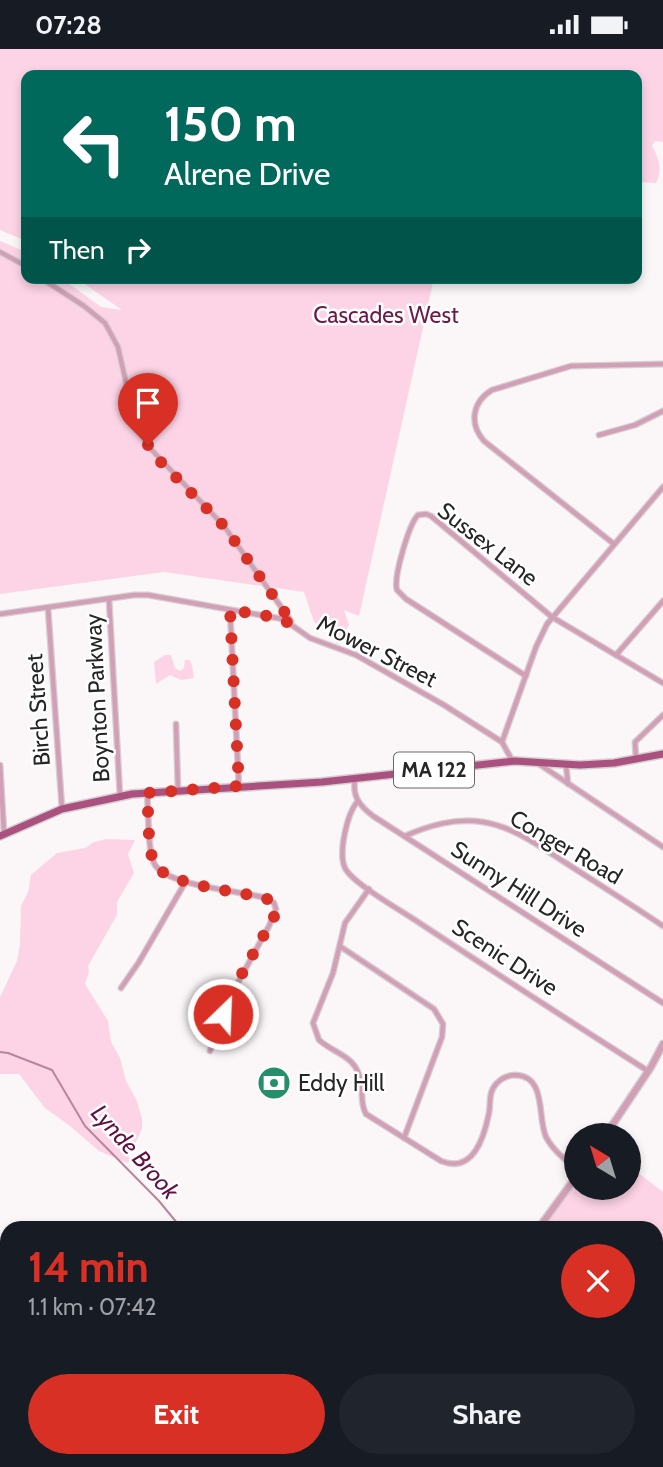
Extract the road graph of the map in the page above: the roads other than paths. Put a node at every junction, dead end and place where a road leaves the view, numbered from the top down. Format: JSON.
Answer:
{"nodes":[{"id":1,"x":0,"y":252,"type":"edge"},
{"id":2,"x":21,"y":263,"type":"edge"},
{"id":3,"x":50,"y":284,"type":"edge"},
{"id":4,"x":663,"y":364,"type":"edge"},
{"id":5,"x":663,"y":411,"type":"edge"},
{"id":6,"x":599,"y":435,"type":"dead end"},
{"id":7,"x":663,"y":487,"type":"edge"},
{"id":8,"x":614,"y":544,"type":"junction"},
{"id":9,"x":109,"y":599,"type":"junction"},
{"id":10,"x":663,"y":601,"type":"edge"},
{"id":11,"x":48,"y":608,"type":"junction"},
{"id":12,"x":230,"y":610,"type":"junction"},
{"id":13,"x":0,"y":614,"type":"edge"},
{"id":14,"x":552,"y":617,"type":"junction"},
{"id":15,"x":293,"y":624,"type":"junction"},
{"id":16,"x":616,"y":655,"type":"junction"},
{"id":17,"x":526,"y":676,"type":"junction"},
{"id":18,"x":663,"y":683,"type":"edge"},
{"id":19,"x":663,"y":715,"type":"edge"},
{"id":20,"x":176,"y":724,"type":"dead end"},
{"id":21,"x":502,"y":742,"type":"junction"},
{"id":22,"x":663,"y":754,"type":"edge"},
{"id":23,"x":636,"y":760,"type":"junction"},
{"id":24,"x":513,"y":762,"type":"junction"},
{"id":25,"x":535,"y":762,"type":"junction"},
{"id":26,"x":562,"y":764,"type":"junction"},
{"id":27,"x":0,"y":765,"type":"edge"},
{"id":28,"x":355,"y":779,"type":"junction"},
{"id":29,"x":562,"y":781,"type":"junction"},
{"id":30,"x":568,"y":784,"type":"junction"},
{"id":31,"x":239,"y":786,"type":"junction"},
{"id":32,"x":178,"y":791,"type":"junction"},
{"id":33,"x":147,"y":793,"type":"junction"},
{"id":34,"x":120,"y":796,"type":"junction"},
{"id":35,"x":358,"y":801,"type":"junction"},
{"id":36,"x":62,"y":809,"type":"junction"},
{"id":37,"x":2,"y":835,"type":"edge"},
{"id":38,"x":405,"y":836,"type":"junction"},
{"id":39,"x":663,"y":847,"type":"edge"},
{"id":40,"x":186,"y":881,"type":"junction"},
{"id":41,"x":369,"y":890,"type":"junction"},
{"id":42,"x":663,"y":926,"type":"edge"},
{"id":43,"x":341,"y":947,"type":"junction"},
{"id":44,"x":121,"y":988,"type":"dead end"},
{"id":45,"x":663,"y":1003,"type":"edge"},
{"id":46,"x":663,"y":1044,"type":"edge"},
{"id":47,"x":210,"y":1051,"type":"dead end"},
{"id":48,"x":648,"y":1071,"type":"junction"},
{"id":49,"x":614,"y":1123,"type":"edge"},
{"id":50,"x":404,"y":1138,"type":"junction"},
{"id":51,"x":564,"y":1158,"type":"edge"},
{"id":52,"x":564,"y":1193,"type":"edge"},
{"id":53,"x":544,"y":1221,"type":"edge"}],
"edges":[{"from":1,"to":2,"type":"street"},
{"from":3,"to":15,"type":"street"},
{"from":4,"to":8,"type":"street"},
{"from":5,"to":6,"type":"street"},
{"from":7,"to":8,"type":"street"},
{"from":8,"to":14,"type":"street"},
{"from":9,"to":11,"type":"street","name":"Mower Street"},
{"from":9,"to":12,"type":"street","name":"Mower Street"},
{"from":9,"to":34,"type":"street","name":"Boynton Parkway"},
{"from":10,"to":16,"type":"street"},
{"from":11,"to":13,"type":"street","name":"Mower Street"},
{"from":11,"to":36,"type":"street","name":"Birch Street"},
{"from":12,"to":15,"type":"street","name":"Mower Street"},
{"from":12,"to":31,"type":"street"},
{"from":14,"to":16,"type":"street","name":"Sussex Lane"},
{"from":14,"to":17,"type":"street"},
{"from":14,"to":17,"type":"street","name":"Sussex Lane"},
{"from":15,"to":21,"type":"street","name":"Mower Street"},
{"from":16,"to":18,"type":"street","name":"Sussex Lane"},
{"from":17,"to":21,"type":"street"},
{"from":19,"to":23,"type":"street"},
{"from":20,"to":32,"type":"street"},
{"from":21,"to":24,"type":"street","name":"Mower Street"},
{"from":22,"to":23,"type":"main road","number":"MA 122"},
{"from":23,"to":26,"type":"main road","number":"MA 122"},
{"from":24,"to":25,"type":"main road","number":"MA 122"},
{"from":24,"to":28,"type":"main road","number":"MA 122"},
{"from":25,"to":26,"type":"main road","number":"MA 122"},
{"from":25,"to":29,"type":"street"},
{"from":26,"to":29,"type":"street"},
{"from":26,"to":30,"type":"street"},
{"from":27,"to":37,"type":"street"},
{"from":28,"to":31,"type":"main road","number":"MA 122"},
{"from":28,"to":35,"type":"street"},
{"from":29,"to":30,"type":"street"},
{"from":30,"to":39,"type":"street"},
{"from":31,"to":32,"type":"main road","number":"MA 122"},
{"from":32,"to":33,"type":"main road","number":"MA 122"},
{"from":33,"to":34,"type":"main road","number":"MA 122"},
{"from":33,"to":40,"type":"street"},
{"from":34,"to":36,"type":"main road","number":"MA 122"},
{"from":35,"to":38,"type":"street","name":"Sunny Hill Drive"},
{"from":35,"to":41,"type":"street","name":"Scenic Drive"},
{"from":36,"to":37,"type":"main road","number":"MA 122"},
{"from":38,"to":42,"type":"street","name":"Conger Road"},
{"from":38,"to":45,"type":"street","name":"Sunny Hill Drive"},
{"from":40,"to":44,"type":"street"},
{"from":40,"to":47,"type":"street"},
{"from":41,"to":43,"type":"street"},
{"from":41,"to":48,"type":"street","name":"Scenic Drive"},
{"from":43,"to":50,"type":"street"},
{"from":43,"to":50,"type":"street"},
{"from":46,"to":48,"type":"street"},
{"from":48,"to":49,"type":"street"},
{"from":50,"to":51,"type":"street"},
{"from":52,"to":53,"type":"street"}]}
